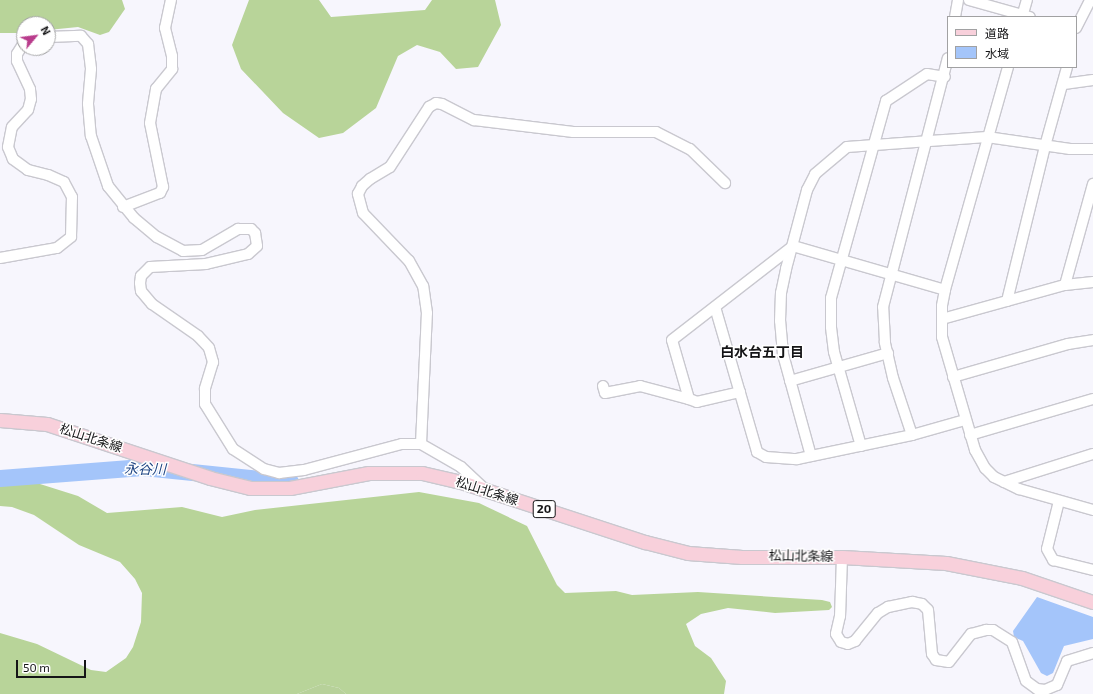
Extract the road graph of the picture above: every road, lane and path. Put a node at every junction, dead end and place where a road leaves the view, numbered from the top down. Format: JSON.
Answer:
{"nodes":[{"id":1,"x":171,"y":0,"type":"edge"},
{"id":2,"x":958,"y":0,"type":"edge"},
{"id":3,"x":969,"y":0,"type":"edge"},
{"id":4,"x":1027,"y":0,"type":"edge"},
{"id":5,"x":1090,"y":0,"type":"edge"},
{"id":6,"x":1093,"y":2,"type":"edge"},
{"id":7,"x":955,"y":16,"type":"edge"},
{"id":8,"x":1025,"y":16,"type":"edge"},
{"id":9,"x":1077,"y":26,"type":"edge"},
{"id":10,"x":56,"y":37,"type":"edge"},
{"id":11,"x":17,"y":56,"type":"edge"},
{"id":12,"x":947,"y":64,"type":"edge"},
{"id":13,"x":1008,"y":68,"type":"edge"},
{"id":14,"x":1068,"y":68,"type":"edge"},
{"id":15,"x":945,"y":77,"type":"junction"},
{"id":16,"x":1093,"y":80,"type":"edge"},
{"id":17,"x":1064,"y":84,"type":"junction"},
{"id":18,"x":987,"y":138,"type":"junction"},
{"id":19,"x":928,"y":140,"type":"junction"},
{"id":20,"x":1045,"y":146,"type":"junction"},
{"id":21,"x":873,"y":147,"type":"junction"},
{"id":22,"x":1093,"y":149,"type":"edge"},
{"id":23,"x":725,"y":183,"type":"dead end"},
{"id":24,"x":1093,"y":184,"type":"edge"},
{"id":25,"x":123,"y":207,"type":"junction"},
{"id":26,"x":793,"y":246,"type":"junction"},
{"id":27,"x":0,"y":258,"type":"edge"},
{"id":28,"x":841,"y":259,"type":"junction"},
{"id":29,"x":890,"y":275,"type":"junction"},
{"id":30,"x":1093,"y":282,"type":"edge"},
{"id":31,"x":1065,"y":285,"type":"junction"},
{"id":32,"x":945,"y":290,"type":"junction"},
{"id":33,"x":1007,"y":302,"type":"junction"},
{"id":34,"x":715,"y":307,"type":"junction"},
{"id":35,"x":942,"y":318,"type":"junction"},
{"id":36,"x":1093,"y":340,"type":"edge"},
{"id":37,"x":888,"y":353,"type":"junction"},
{"id":38,"x":838,"y":367,"type":"junction"},
{"id":39,"x":953,"y":377,"type":"junction"},
{"id":40,"x":790,"y":381,"type":"junction"},
{"id":41,"x":603,"y":386,"type":"dead end"},
{"id":42,"x":740,"y":392,"type":"junction"},
{"id":43,"x":689,"y":399,"type":"junction"},
{"id":44,"x":1093,"y":399,"type":"edge"},
{"id":45,"x":0,"y":420,"type":"edge"},
{"id":46,"x":965,"y":420,"type":"junction"},
{"id":47,"x":912,"y":435,"type":"junction"},
{"id":48,"x":970,"y":435,"type":"junction"},
{"id":49,"x":421,"y":444,"type":"junction"},
{"id":50,"x":861,"y":446,"type":"junction"},
{"id":51,"x":1093,"y":454,"type":"edge"},
{"id":52,"x":811,"y":456,"type":"junction"},
{"id":53,"x":1004,"y":482,"type":"junction"},
{"id":54,"x":486,"y":490,"type":"junction"},
{"id":55,"x":1059,"y":501,"type":"junction"},
{"id":56,"x":1093,"y":510,"type":"edge"},
{"id":57,"x":842,"y":557,"type":"junction"},
{"id":58,"x":1093,"y":570,"type":"edge"},
{"id":59,"x":1093,"y":602,"type":"edge"},
{"id":60,"x":1093,"y":653,"type":"edge"}],
"edges":[{"from":1,"to":25,"type":"street"},
{"from":2,"to":7,"type":"street"},
{"from":3,"to":8,"type":"street"},
{"from":4,"to":8,"type":"street"},
{"from":5,"to":6,"type":"street"},
{"from":5,"to":9,"type":"street"},
{"from":10,"to":25,"type":"street"},
{"from":11,"to":27,"type":"street"},
{"from":12,"to":15,"type":"street"},
{"from":13,"to":18,"type":"street"},
{"from":14,"to":17,"type":"street"},
{"from":15,"to":19,"type":"street"},
{"from":15,"to":21,"type":"street"},
{"from":16,"to":17,"type":"street"},
{"from":17,"to":20,"type":"street"},
{"from":18,"to":19,"type":"street"},
{"from":18,"to":20,"type":"street"},
{"from":18,"to":32,"type":"street"},
{"from":19,"to":21,"type":"street"},
{"from":19,"to":29,"type":"street"},
{"from":20,"to":22,"type":"street"},
{"from":20,"to":33,"type":"street"},
{"from":21,"to":26,"type":"street"},
{"from":21,"to":28,"type":"street"},
{"from":23,"to":49,"type":"street"},
{"from":24,"to":31,"type":"street"},
{"from":25,"to":49,"type":"street"},
{"from":26,"to":28,"type":"street"},
{"from":26,"to":34,"type":"street"},
{"from":26,"to":40,"type":"street"},
{"from":28,"to":29,"type":"street"},
{"from":28,"to":38,"type":"street"},
{"from":29,"to":32,"type":"street"},
{"from":29,"to":37,"type":"street"},
{"from":30,"to":31,"type":"street"},
{"from":31,"to":33,"type":"street"},
{"from":32,"to":35,"type":"street"},
{"from":33,"to":35,"type":"street"},
{"from":34,"to":42,"type":"street"},
{"from":34,"to":43,"type":"street"},
{"from":35,"to":39,"type":"street"},
{"from":36,"to":39,"type":"street"},
{"from":37,"to":38,"type":"street"},
{"from":37,"to":47,"type":"street"},
{"from":38,"to":40,"type":"street"},
{"from":38,"to":50,"type":"street"},
{"from":39,"to":46,"type":"street"},
{"from":40,"to":52,"type":"street"},
{"from":41,"to":43,"type":"street"},
{"from":42,"to":43,"type":"street"},
{"from":42,"to":52,"type":"street"},
{"from":44,"to":48,"type":"street"},
{"from":45,"to":54,"type":"main road","name":"松山北条線","number":"20"},
{"from":46,"to":47,"type":"street"},
{"from":46,"to":48,"type":"street"},
{"from":47,"to":50,"type":"street"},
{"from":48,"to":53,"type":"street"},
{"from":49,"to":54,"type":"street"},
{"from":50,"to":52,"type":"street"},
{"from":51,"to":53,"type":"street"},
{"from":53,"to":55,"type":"street"},
{"from":54,"to":57,"type":"main road","name":"松山北条線","number":"20"},
{"from":55,"to":56,"type":"street"},
{"from":55,"to":58,"type":"street"},
{"from":57,"to":59,"type":"main road","name":"松山北条線","number":"20"},
{"from":57,"to":60,"type":"street"}]}
